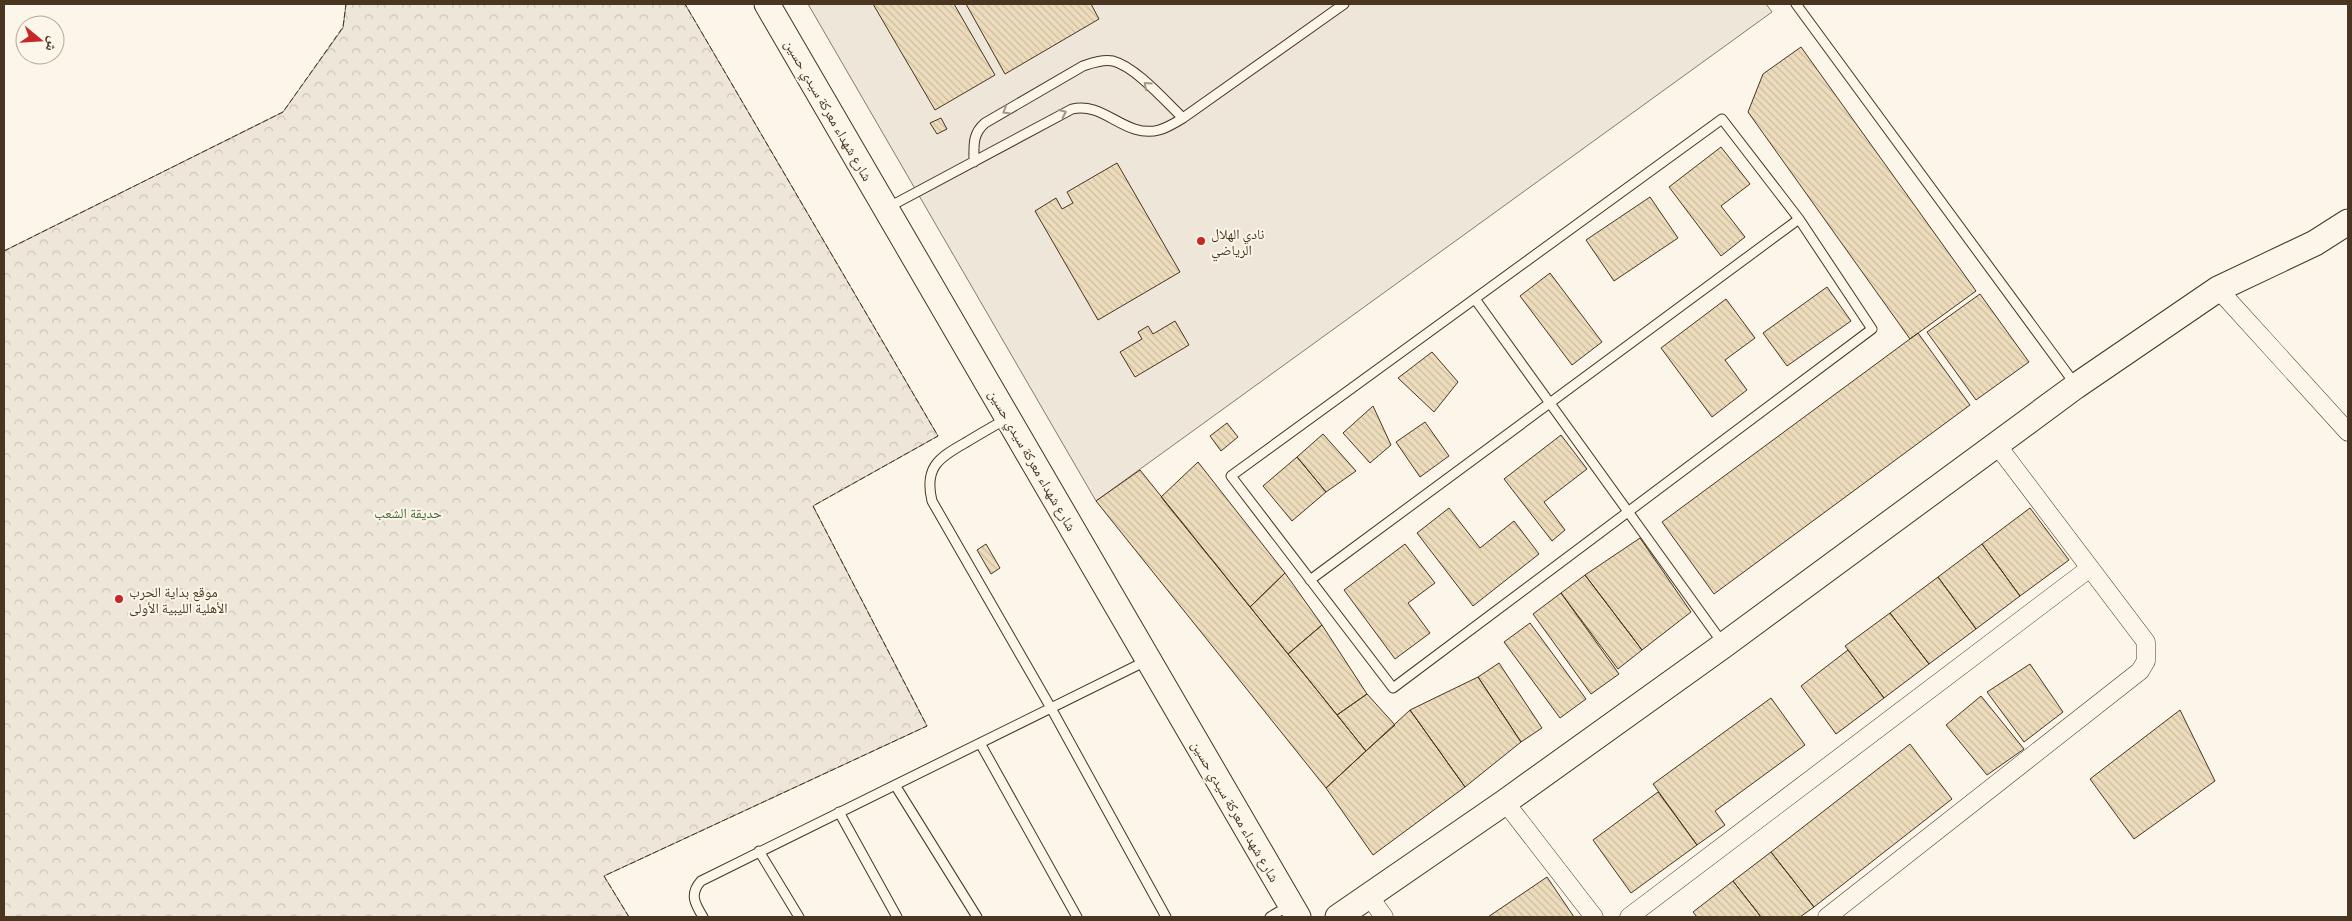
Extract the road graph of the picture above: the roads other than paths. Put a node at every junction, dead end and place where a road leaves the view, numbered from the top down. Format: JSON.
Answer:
{"nodes":[{"id":1,"x":767,"y":4,"type":"edge"},
{"id":2,"x":1344,"y":4,"type":"edge"},
{"id":3,"x":1796,"y":4,"type":"edge"},
{"id":4,"x":1183,"y":118,"type":"junction"},
{"id":5,"x":974,"y":162,"type":"junction"},
{"id":6,"x":886,"y":208,"type":"junction"},
{"id":7,"x":1798,"y":219,"type":"junction"},
{"id":8,"x":2348,"y":222,"type":"edge"},
{"id":9,"x":2218,"y":289,"type":"junction"},
{"id":10,"x":1475,"y":299,"type":"junction"},
{"id":11,"x":2076,"y":386,"type":"junction"},
{"id":12,"x":1549,"y":402,"type":"junction"},
{"id":13,"x":1008,"y":417,"type":"junction"},
{"id":14,"x":2348,"y":432,"type":"edge"},
{"id":15,"x":1997,"y":445,"type":"junction"},
{"id":16,"x":1628,"y":512,"type":"junction"},
{"id":17,"x":2090,"y":568,"type":"junction"},
{"id":18,"x":1310,"y":580,"type":"junction"},
{"id":19,"x":1724,"y":645,"type":"junction"},
{"id":20,"x":1148,"y":660,"type":"junction"},
{"id":21,"x":1051,"y":708,"type":"junction"},
{"id":22,"x":980,"y":744,"type":"junction"},
{"id":23,"x":896,"y":785,"type":"junction"},
{"id":24,"x":1505,"y":802,"type":"junction"},
{"id":25,"x":839,"y":812,"type":"junction"},
{"id":26,"x":758,"y":852,"type":"junction"},
{"id":27,"x":1369,"y":896,"type":"junction"},
{"id":28,"x":1286,"y":913,"type":"edge"},
{"id":29,"x":703,"y":917,"type":"edge"},
{"id":30,"x":799,"y":917,"type":"edge"},
{"id":31,"x":898,"y":917,"type":"edge"},
{"id":32,"x":977,"y":917,"type":"edge"},
{"id":33,"x":1077,"y":917,"type":"edge"},
{"id":34,"x":1166,"y":917,"type":"edge"},
{"id":35,"x":1338,"y":917,"type":"edge"},
{"id":36,"x":1384,"y":917,"type":"edge"},
{"id":37,"x":1594,"y":917,"type":"edge"},
{"id":38,"x":1629,"y":917,"type":"edge"},
{"id":39,"x":1827,"y":917,"type":"edge"}],
"edges":[{"from":1,"to":6,"type":"street","name":"شارع شهداء معركة سيدي حسين"},
{"from":2,"to":4,"type":"lane"},
{"from":3,"to":11,"type":"lane"},
{"from":5,"to":4,"type":"lane","one_way":true},
{"from":4,"to":5,"type":"lane","one_way":true},
{"from":5,"to":6,"type":"lane"},
{"from":6,"to":13,"type":"street","name":"شارع شهداء معركة سيدي حسين"},
{"from":7,"to":10,"type":"lane"},
{"from":7,"to":12,"type":"lane"},
{"from":7,"to":16,"type":"lane"},
{"from":8,"to":9,"type":"street"},
{"from":9,"to":11,"type":"street"},
{"from":9,"to":14,"type":"street"},
{"from":10,"to":12,"type":"lane"},
{"from":10,"to":18,"type":"lane"},
{"from":11,"to":15,"type":"street"},
{"from":12,"to":16,"type":"lane"},
{"from":12,"to":18,"type":"lane"},
{"from":13,"to":20,"type":"street","name":"شارع شهداء معركة سيدي حسين"},
{"from":13,"to":21,"type":"lane"},
{"from":15,"to":17,"type":"street"},
{"from":15,"to":19,"type":"street"},
{"from":16,"to":18,"type":"lane"},
{"from":16,"to":19,"type":"lane"},
{"from":17,"to":38,"type":"street"},
{"from":17,"to":39,"type":"street"},
{"from":19,"to":24,"type":"street"},
{"from":20,"to":21,"type":"lane"},
{"from":20,"to":28,"type":"street","name":"شارع شهداء معركة سيدي حسين"},
{"from":21,"to":22,"type":"lane"},
{"from":21,"to":34,"type":"lane"},
{"from":22,"to":23,"type":"lane"},
{"from":22,"to":33,"type":"lane"},
{"from":23,"to":25,"type":"lane"},
{"from":23,"to":32,"type":"lane"},
{"from":24,"to":27,"type":"street"},
{"from":24,"to":37,"type":"street"},
{"from":25,"to":26,"type":"lane"},
{"from":25,"to":31,"type":"lane"},
{"from":26,"to":29,"type":"lane"},
{"from":26,"to":30,"type":"lane"},
{"from":27,"to":35,"type":"street"},
{"from":27,"to":36,"type":"street"}]}
